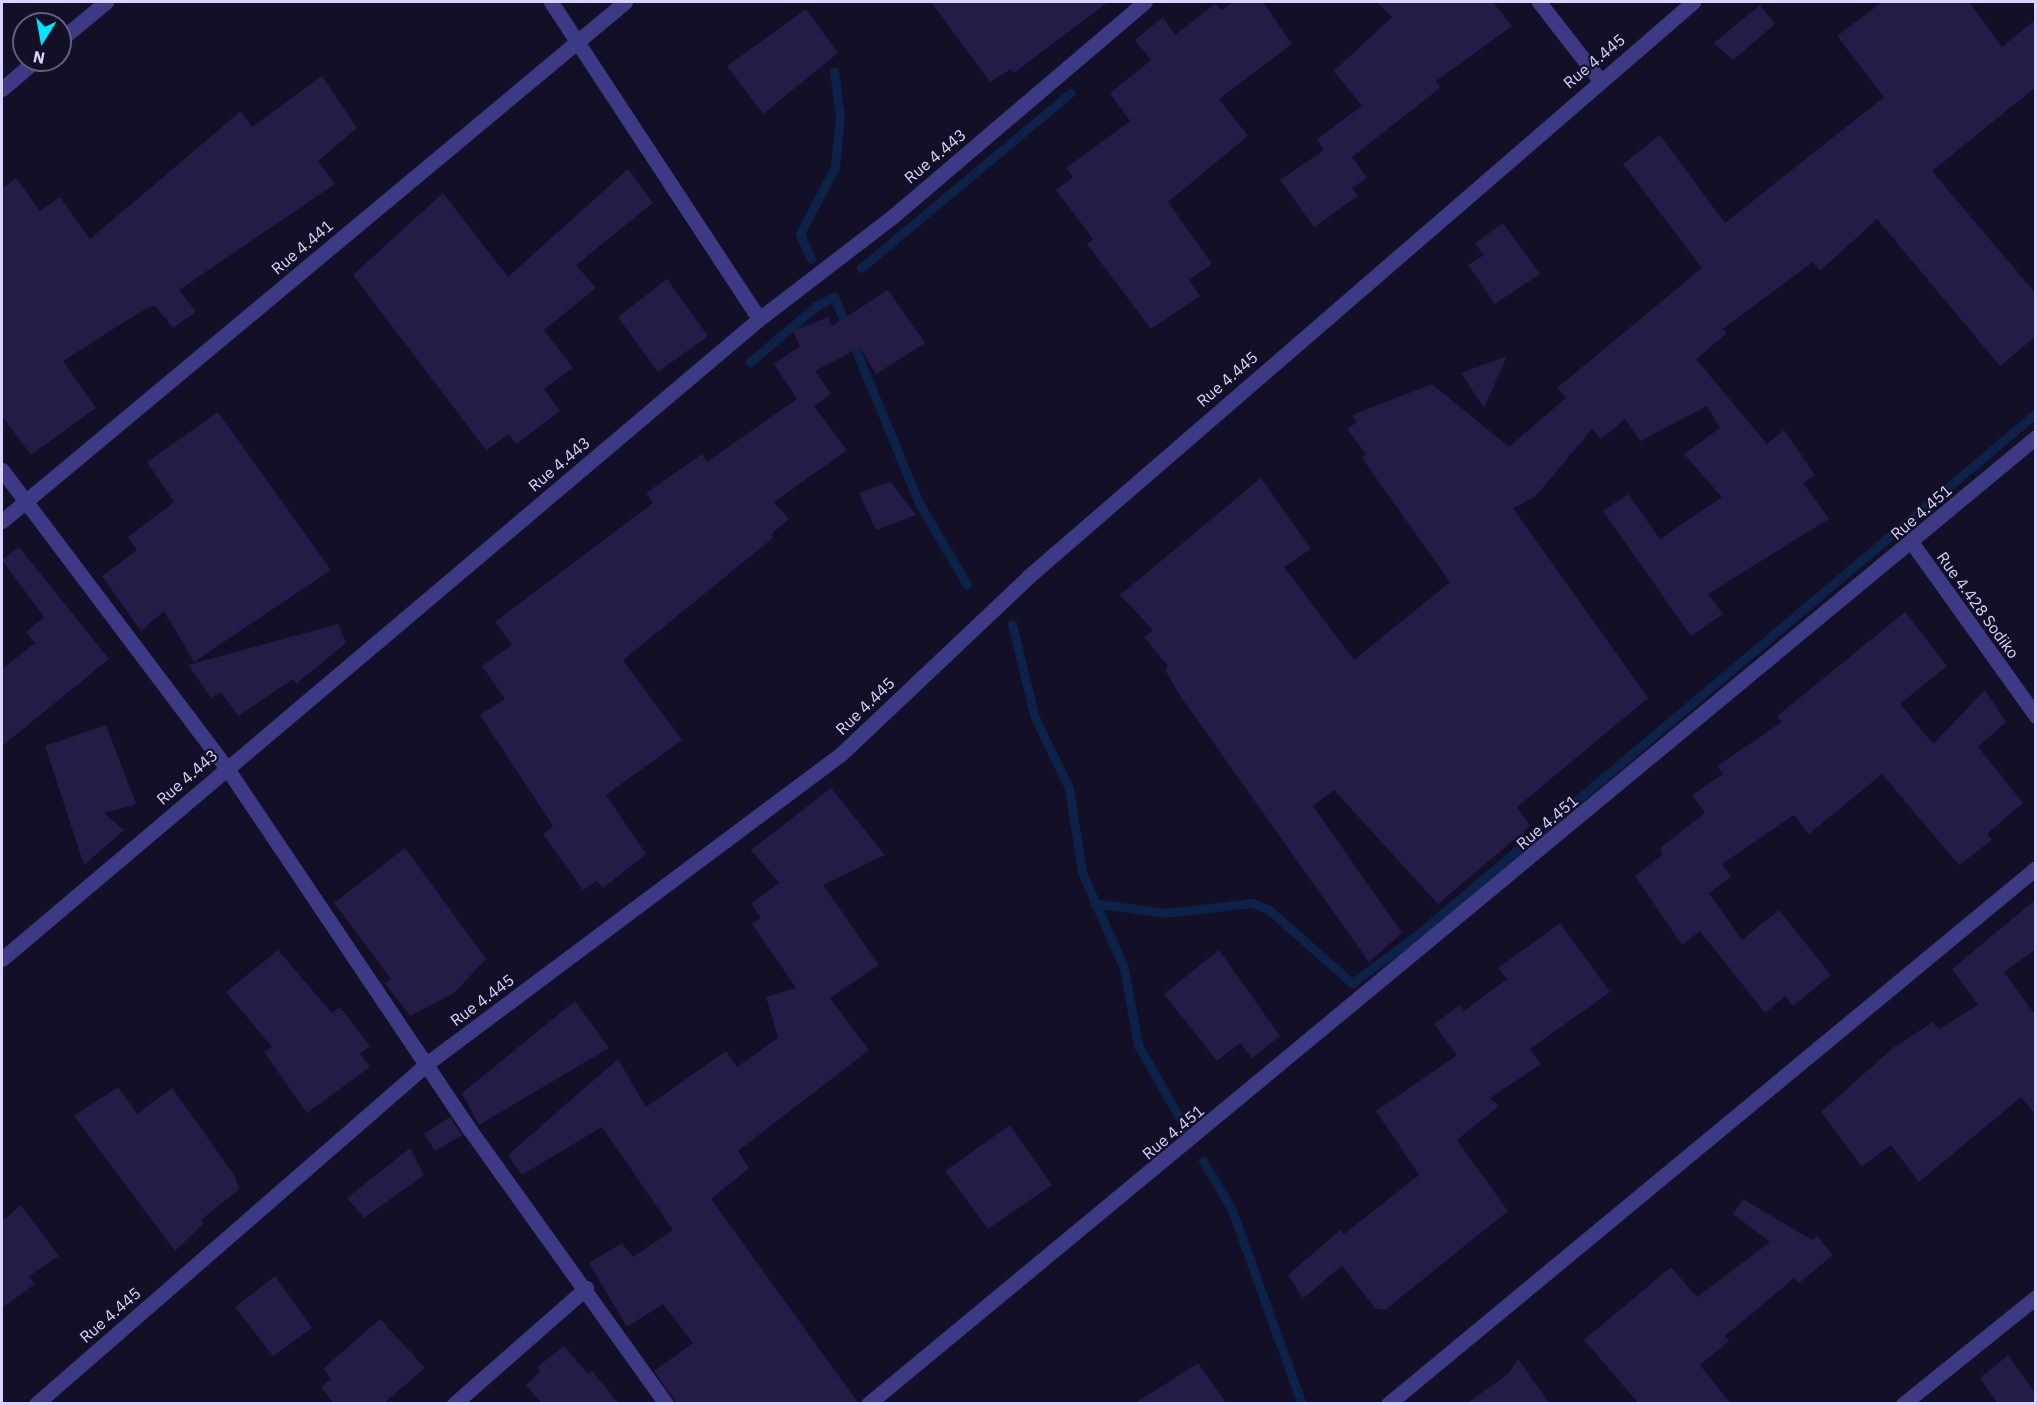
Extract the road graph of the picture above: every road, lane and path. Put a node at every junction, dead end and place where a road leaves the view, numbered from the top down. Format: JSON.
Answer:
{"nodes":[{"id":1,"x":106,"y":2,"type":"edge"},
{"id":2,"x":552,"y":2,"type":"edge"},
{"id":3,"x":626,"y":2,"type":"edge"},
{"id":4,"x":1145,"y":2,"type":"edge"},
{"id":5,"x":1539,"y":2,"type":"edge"},
{"id":6,"x":1693,"y":2,"type":"edge"},
{"id":7,"x":72,"y":30,"type":"edge"},
{"id":8,"x":580,"y":40,"type":"junction"},
{"id":9,"x":22,"y":72,"type":"edge"},
{"id":10,"x":1599,"y":79,"type":"junction"},
{"id":11,"x":2,"y":89,"type":"edge"},
{"id":12,"x":759,"y":319,"type":"junction"},
{"id":13,"x":2036,"y":437,"type":"edge"},
{"id":14,"x":2,"y":470,"type":"edge"},
{"id":15,"x":24,"y":501,"type":"junction"},
{"id":16,"x":2,"y":521,"type":"edge"},
{"id":17,"x":1912,"y":543,"type":"junction"},
{"id":18,"x":2036,"y":716,"type":"edge"},
{"id":19,"x":226,"y":767,"type":"junction"},
{"id":20,"x":2036,"y":868,"type":"edge"},
{"id":21,"x":2,"y":960,"type":"edge"},
{"id":22,"x":429,"y":1062,"type":"junction"},
{"id":23,"x":586,"y":1288,"type":"junction"},
{"id":24,"x":2036,"y":1297,"type":"edge"},
{"id":25,"x":36,"y":1404,"type":"edge"},
{"id":26,"x":454,"y":1404,"type":"edge"},
{"id":27,"x":666,"y":1404,"type":"edge"},
{"id":28,"x":868,"y":1404,"type":"edge"},
{"id":29,"x":1388,"y":1404,"type":"edge"},
{"id":30,"x":1903,"y":1404,"type":"edge"}],
"edges":[{"from":1,"to":7,"type":"street"},
{"from":2,"to":8,"type":"street"},
{"from":3,"to":8,"type":"street","name":"Rue 4.441"},
{"from":4,"to":12,"type":"street","name":"Rue 4.443"},
{"from":5,"to":10,"type":"street"},
{"from":6,"to":10,"type":"street","name":"Rue 4.445"},
{"from":8,"to":12,"type":"street"},
{"from":8,"to":15,"type":"street","name":"Rue 4.441"},
{"from":9,"to":11,"type":"street"},
{"from":10,"to":22,"type":"street","name":"Rue 4.445"},
{"from":12,"to":19,"type":"street","name":"Rue 4.443"},
{"from":13,"to":17,"type":"street","name":"Rue 4.451"},
{"from":14,"to":15,"type":"street"},
{"from":15,"to":16,"type":"street","name":"Rue 4.441"},
{"from":15,"to":19,"type":"street"},
{"from":17,"to":18,"type":"street","name":"Rue 4.428 Sodiko"},
{"from":17,"to":28,"type":"street","name":"Rue 4.451"},
{"from":19,"to":21,"type":"street","name":"Rue 4.443"},
{"from":19,"to":22,"type":"street"},
{"from":20,"to":29,"type":"street"},
{"from":22,"to":23,"type":"street"},
{"from":22,"to":25,"type":"street","name":"Rue 4.445"},
{"from":23,"to":26,"type":"street"},
{"from":23,"to":27,"type":"street"},
{"from":24,"to":30,"type":"street"}]}
